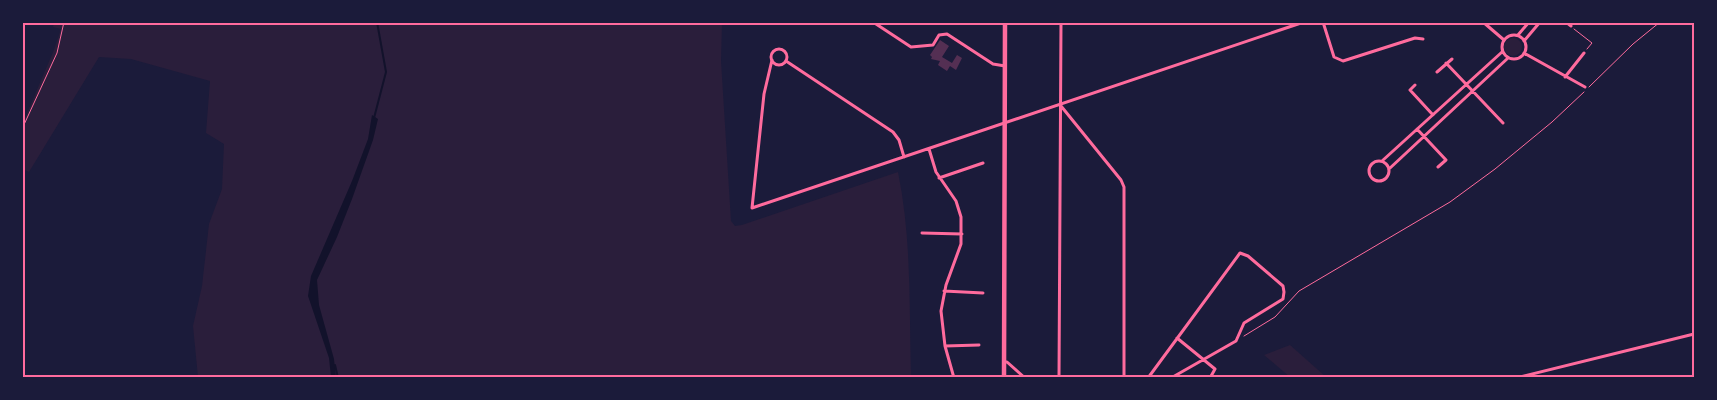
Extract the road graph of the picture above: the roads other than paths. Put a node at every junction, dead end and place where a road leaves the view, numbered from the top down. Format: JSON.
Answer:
{"nodes":[{"id":1,"x":873,"y":22,"type":"edge"},
{"id":2,"x":1005,"y":22,"type":"edge"},
{"id":3,"x":1061,"y":22,"type":"edge"},
{"id":4,"x":1304,"y":22,"type":"edge"},
{"id":5,"x":1323,"y":22,"type":"edge"},
{"id":6,"x":1483,"y":22,"type":"edge"},
{"id":7,"x":1529,"y":22,"type":"edge"},
{"id":8,"x":1540,"y":22,"type":"edge"},
{"id":9,"x":1566,"y":22,"type":"edge"},
{"id":10,"x":1571,"y":26,"type":"road end"},
{"id":11,"x":1518,"y":35,"type":"junction"},
{"id":12,"x":1423,"y":39,"type":"dead end"},
{"id":13,"x":1504,"y":40,"type":"junction"},
{"id":14,"x":1524,"y":41,"type":"junction"},
{"id":15,"x":1502,"y":52,"type":"junction"},
{"id":16,"x":1524,"y":53,"type":"junction"},
{"id":17,"x":1584,"y":53,"type":"road end"},
{"id":18,"x":1452,"y":58,"type":"dead end"},
{"id":19,"x":1508,"y":58,"type":"junction"},
{"id":20,"x":772,"y":60,"type":"junction"},
{"id":21,"x":786,"y":61,"type":"junction"},
{"id":22,"x":1446,"y":64,"type":"junction"},
{"id":23,"x":1005,"y":66,"type":"junction"},
{"id":24,"x":1437,"y":72,"type":"dead end"},
{"id":25,"x":1565,"y":77,"type":"junction"},
{"id":26,"x":1415,"y":85,"type":"dead end"},
{"id":27,"x":1465,"y":85,"type":"junction"},
{"id":28,"x":1585,"y":87,"type":"dead end"},
{"id":29,"x":1473,"y":91,"type":"junction"},
{"id":30,"x":1061,"y":105,"type":"junction"},
{"id":31,"x":1433,"y":115,"type":"junction"},
{"id":32,"x":1503,"y":123,"type":"dead end"},
{"id":33,"x":1004,"y":124,"type":"junction"},
{"id":34,"x":1417,"y":129,"type":"junction"},
{"id":35,"x":1424,"y":136,"type":"junction"},
{"id":36,"x":929,"y":148,"type":"junction"},
{"id":37,"x":904,"y":157,"type":"junction"},
{"id":38,"x":1382,"y":161,"type":"junction"},
{"id":39,"x":983,"y":163,"type":"dead end"},
{"id":40,"x":1438,"y":167,"type":"dead end"},
{"id":41,"x":1389,"y":169,"type":"junction"},
{"id":42,"x":939,"y":178,"type":"junction"},
{"id":43,"x":922,"y":233,"type":"dead end"},
{"id":44,"x":962,"y":234,"type":"junction"},
{"id":45,"x":944,"y":291,"type":"junction"},
{"id":46,"x":982,"y":293,"type":"dead end"},
{"id":47,"x":1694,"y":334,"type":"edge"},
{"id":48,"x":1177,"y":338,"type":"junction"},
{"id":49,"x":979,"y":345,"type":"dead end"},
{"id":50,"x":945,"y":346,"type":"junction"},
{"id":51,"x":1203,"y":359,"type":"junction"},
{"id":52,"x":1004,"y":362,"type":"junction"},
{"id":53,"x":954,"y":378,"type":"edge"},
{"id":54,"x":1004,"y":378,"type":"edge"},
{"id":55,"x":1025,"y":378,"type":"edge"},
{"id":56,"x":1060,"y":378,"type":"edge"},
{"id":57,"x":1124,"y":378,"type":"edge"},
{"id":58,"x":1148,"y":378,"type":"edge"},
{"id":59,"x":1171,"y":378,"type":"edge"},
{"id":60,"x":1210,"y":378,"type":"edge"},
{"id":61,"x":1516,"y":378,"type":"edge"}],
"edges":[{"from":1,"to":23,"type":"street"},
{"from":2,"to":23,"type":"main road"},
{"from":3,"to":30,"type":"street"},
{"from":4,"to":30,"type":"street"},
{"from":5,"to":12,"type":"street"},
{"from":6,"to":13,"type":"street"},
{"from":7,"to":11,"type":"street"},
{"from":8,"to":14,"type":"street"},
{"from":9,"to":10,"type":"street"},
{"from":11,"to":13,"type":"street"},
{"from":11,"to":14,"type":"street"},
{"from":13,"to":15,"type":"street"},
{"from":14,"to":16,"type":"street"},
{"from":15,"to":19,"type":"street"},
{"from":15,"to":27,"type":"street"},
{"from":16,"to":19,"type":"street"},
{"from":16,"to":25,"type":"street"},
{"from":17,"to":25,"type":"street"},
{"from":18,"to":22,"type":"street"},
{"from":19,"to":29,"type":"street"},
{"from":20,"to":21,"type":"street"},
{"from":20,"to":21,"type":"street"},
{"from":20,"to":37,"type":"street"},
{"from":21,"to":37,"type":"street"},
{"from":22,"to":24,"type":"street"},
{"from":22,"to":27,"type":"street"},
{"from":23,"to":33,"type":"main road"},
{"from":25,"to":28,"type":"street"},
{"from":26,"to":31,"type":"street"},
{"from":27,"to":29,"type":"street"},
{"from":27,"to":31,"type":"street"},
{"from":29,"to":32,"type":"street"},
{"from":29,"to":35,"type":"street"},
{"from":30,"to":33,"type":"street"},
{"from":30,"to":56,"type":"street"},
{"from":30,"to":57,"type":"street"},
{"from":31,"to":34,"type":"street"},
{"from":33,"to":36,"type":"street"},
{"from":33,"to":52,"type":"main road"},
{"from":34,"to":35,"type":"street"},
{"from":34,"to":38,"type":"street"},
{"from":35,"to":40,"type":"street"},
{"from":35,"to":41,"type":"street"},
{"from":36,"to":37,"type":"street"},
{"from":36,"to":42,"type":"street"},
{"from":38,"to":41,"type":"street"},
{"from":38,"to":41,"type":"street"},
{"from":39,"to":42,"type":"street"},
{"from":42,"to":44,"type":"street"},
{"from":43,"to":44,"type":"street"},
{"from":44,"to":45,"type":"street"},
{"from":45,"to":46,"type":"street"},
{"from":45,"to":50,"type":"street"},
{"from":47,"to":61,"type":"street"},
{"from":48,"to":51,"type":"street"},
{"from":48,"to":51,"type":"street"},
{"from":48,"to":58,"type":"street"},
{"from":49,"to":50,"type":"street"},
{"from":50,"to":53,"type":"street"},
{"from":51,"to":59,"type":"street"},
{"from":51,"to":60,"type":"street"},
{"from":52,"to":54,"type":"main road"},
{"from":52,"to":55,"type":"street"}]}
